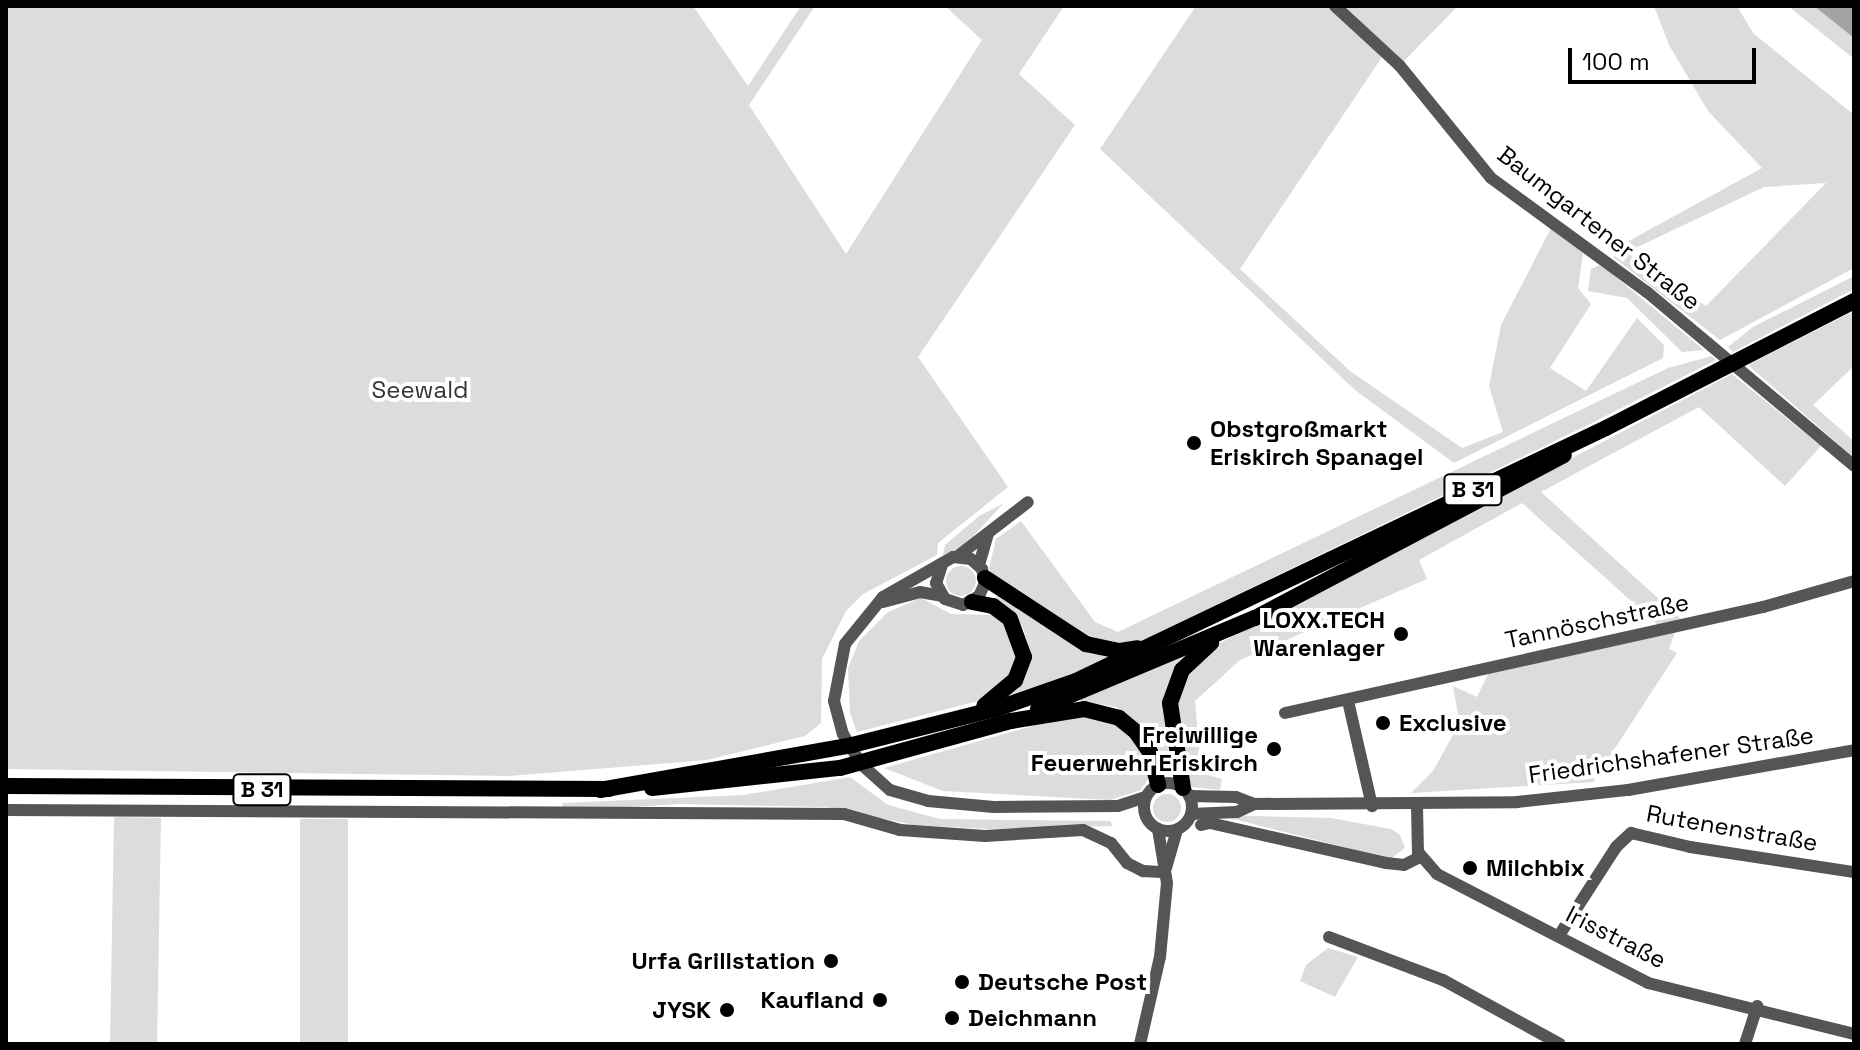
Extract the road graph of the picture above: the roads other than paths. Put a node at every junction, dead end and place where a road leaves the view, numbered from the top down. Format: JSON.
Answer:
{"nodes":[{"id":1,"x":1335,"y":6,"type":"edge"},
{"id":2,"x":1854,"y":301,"type":"edge"},
{"id":3,"x":1606,"y":428,"type":"junction"},
{"id":4,"x":1854,"y":466,"type":"edge"},
{"id":5,"x":1028,"y":502,"type":"dead end"},
{"id":6,"x":988,"y":533,"type":"junction"},
{"id":7,"x":958,"y":556,"type":"junction"},
{"id":8,"x":942,"y":565,"type":"junction"},
{"id":9,"x":982,"y":572,"type":"junction"},
{"id":10,"x":1854,"y":581,"type":"edge"},
{"id":11,"x":942,"y":596,"type":"junction"},
{"id":12,"x":972,"y":602,"type":"junction"},
{"id":13,"x":876,"y":604,"type":"junction"},
{"id":14,"x":1255,"y":618,"type":"junction"},
{"id":15,"x":1181,"y":632,"type":"junction"},
{"id":16,"x":1348,"y":701,"type":"junction"},
{"id":17,"x":1285,"y":713,"type":"dead end"},
{"id":18,"x":1011,"y":721,"type":"junction"},
{"id":19,"x":930,"y":725,"type":"junction"},
{"id":20,"x":1854,"y":750,"type":"edge"},
{"id":21,"x":6,"y":786,"type":"edge"},
{"id":22,"x":600,"y":790,"type":"junction"},
{"id":23,"x":1152,"y":791,"type":"junction"},
{"id":24,"x":1186,"y":792,"type":"junction"},
{"id":25,"x":1254,"y":804,"type":"junction"},
{"id":26,"x":1118,"y":806,"type":"junction"},
{"id":27,"x":1372,"y":806,"type":"junction"},
{"id":28,"x":1417,"y":806,"type":"junction"},
{"id":29,"x":6,"y":810,"type":"edge"},
{"id":30,"x":1145,"y":813,"type":"junction"},
{"id":31,"x":1191,"y":814,"type":"junction"},
{"id":32,"x":1201,"y":825,"type":"dead end"},
{"id":33,"x":1158,"y":829,"type":"junction"},
{"id":34,"x":1177,"y":830,"type":"junction"},
{"id":35,"x":1420,"y":857,"type":"junction"},
{"id":36,"x":1165,"y":872,"type":"junction"},
{"id":37,"x":1854,"y":872,"type":"edge"},
{"id":38,"x":1560,"y":934,"type":"junction"},
{"id":39,"x":1329,"y":937,"type":"dead end"},
{"id":40,"x":1757,"y":1006,"type":"junction"},
{"id":41,"x":1854,"y":1034,"type":"edge"},
{"id":42,"x":1140,"y":1044,"type":"edge"},
{"id":43,"x":1560,"y":1044,"type":"edge"},
{"id":44,"x":1745,"y":1044,"type":"edge"}],
"edges":[{"from":1,"to":4,"type":"street","name":"Baumgartener Straße"},
{"from":2,"to":3,"type":"main road","number":"B 31"},
{"from":3,"to":14,"type":"main road","number":"B 31"},
{"from":3,"to":15,"type":"main road","number":"B 31"},
{"from":5,"to":6,"type":"street"},
{"from":6,"to":7,"type":"street"},
{"from":6,"to":9,"type":"street"},
{"from":7,"to":8,"type":"street"},
{"from":7,"to":9,"type":"street"},
{"from":8,"to":11,"type":"street"},
{"from":8,"to":13,"type":"street"},
{"from":9,"to":12,"type":"street"},
{"from":9,"to":15,"type":"main road"},
{"from":10,"to":16,"type":"street","name":"Tannöschstraße"},
{"from":11,"to":12,"type":"street"},
{"from":11,"to":13,"type":"street"},
{"from":12,"to":19,"type":"main road"},
{"from":13,"to":26,"type":"street"},
{"from":14,"to":18,"type":"main road","number":"B 31"},
{"from":14,"to":24,"type":"main road"},
{"from":15,"to":19,"type":"main road","number":"B 31"},
{"from":16,"to":17,"type":"street","name":"Tannöschstraße"},
{"from":16,"to":27,"type":"street"},
{"from":18,"to":22,"type":"main road","number":"B 31"},
{"from":18,"to":23,"type":"main road"},
{"from":19,"to":22,"type":"main road","number":"B 31"},
{"from":20,"to":28,"type":"street","name":"Friedrichshafener Straße"},
{"from":21,"to":22,"type":"main road","number":"B 31"},
{"from":23,"to":24,"type":"street"},
{"from":23,"to":26,"type":"street"},
{"from":23,"to":30,"type":"street"},
{"from":24,"to":25,"type":"street","name":"Friedrichshafener Straße"},
{"from":24,"to":31,"type":"street"},
{"from":25,"to":27,"type":"street","name":"Friedrichshafener Straße"},
{"from":25,"to":31,"type":"street","name":"Friedrichshafener Straße"},
{"from":26,"to":30,"type":"street"},
{"from":27,"to":28,"type":"street","name":"Friedrichshafener Straße"},
{"from":28,"to":35,"type":"street"},
{"from":29,"to":36,"type":"street"},
{"from":30,"to":33,"type":"street"},
{"from":31,"to":34,"type":"street"},
{"from":32,"to":35,"type":"street"},
{"from":33,"to":34,"type":"street"},
{"from":33,"to":36,"type":"street"},
{"from":34,"to":36,"type":"street"},
{"from":35,"to":38,"type":"street","name":"Irisstraße"},
{"from":36,"to":42,"type":"street"},
{"from":37,"to":38,"type":"street","name":"Rutenenstraße"},
{"from":38,"to":40,"type":"street","name":"Irisstraße"},
{"from":39,"to":43,"type":"street"},
{"from":40,"to":41,"type":"street","name":"Irisstraße"},
{"from":40,"to":44,"type":"street"}]}
